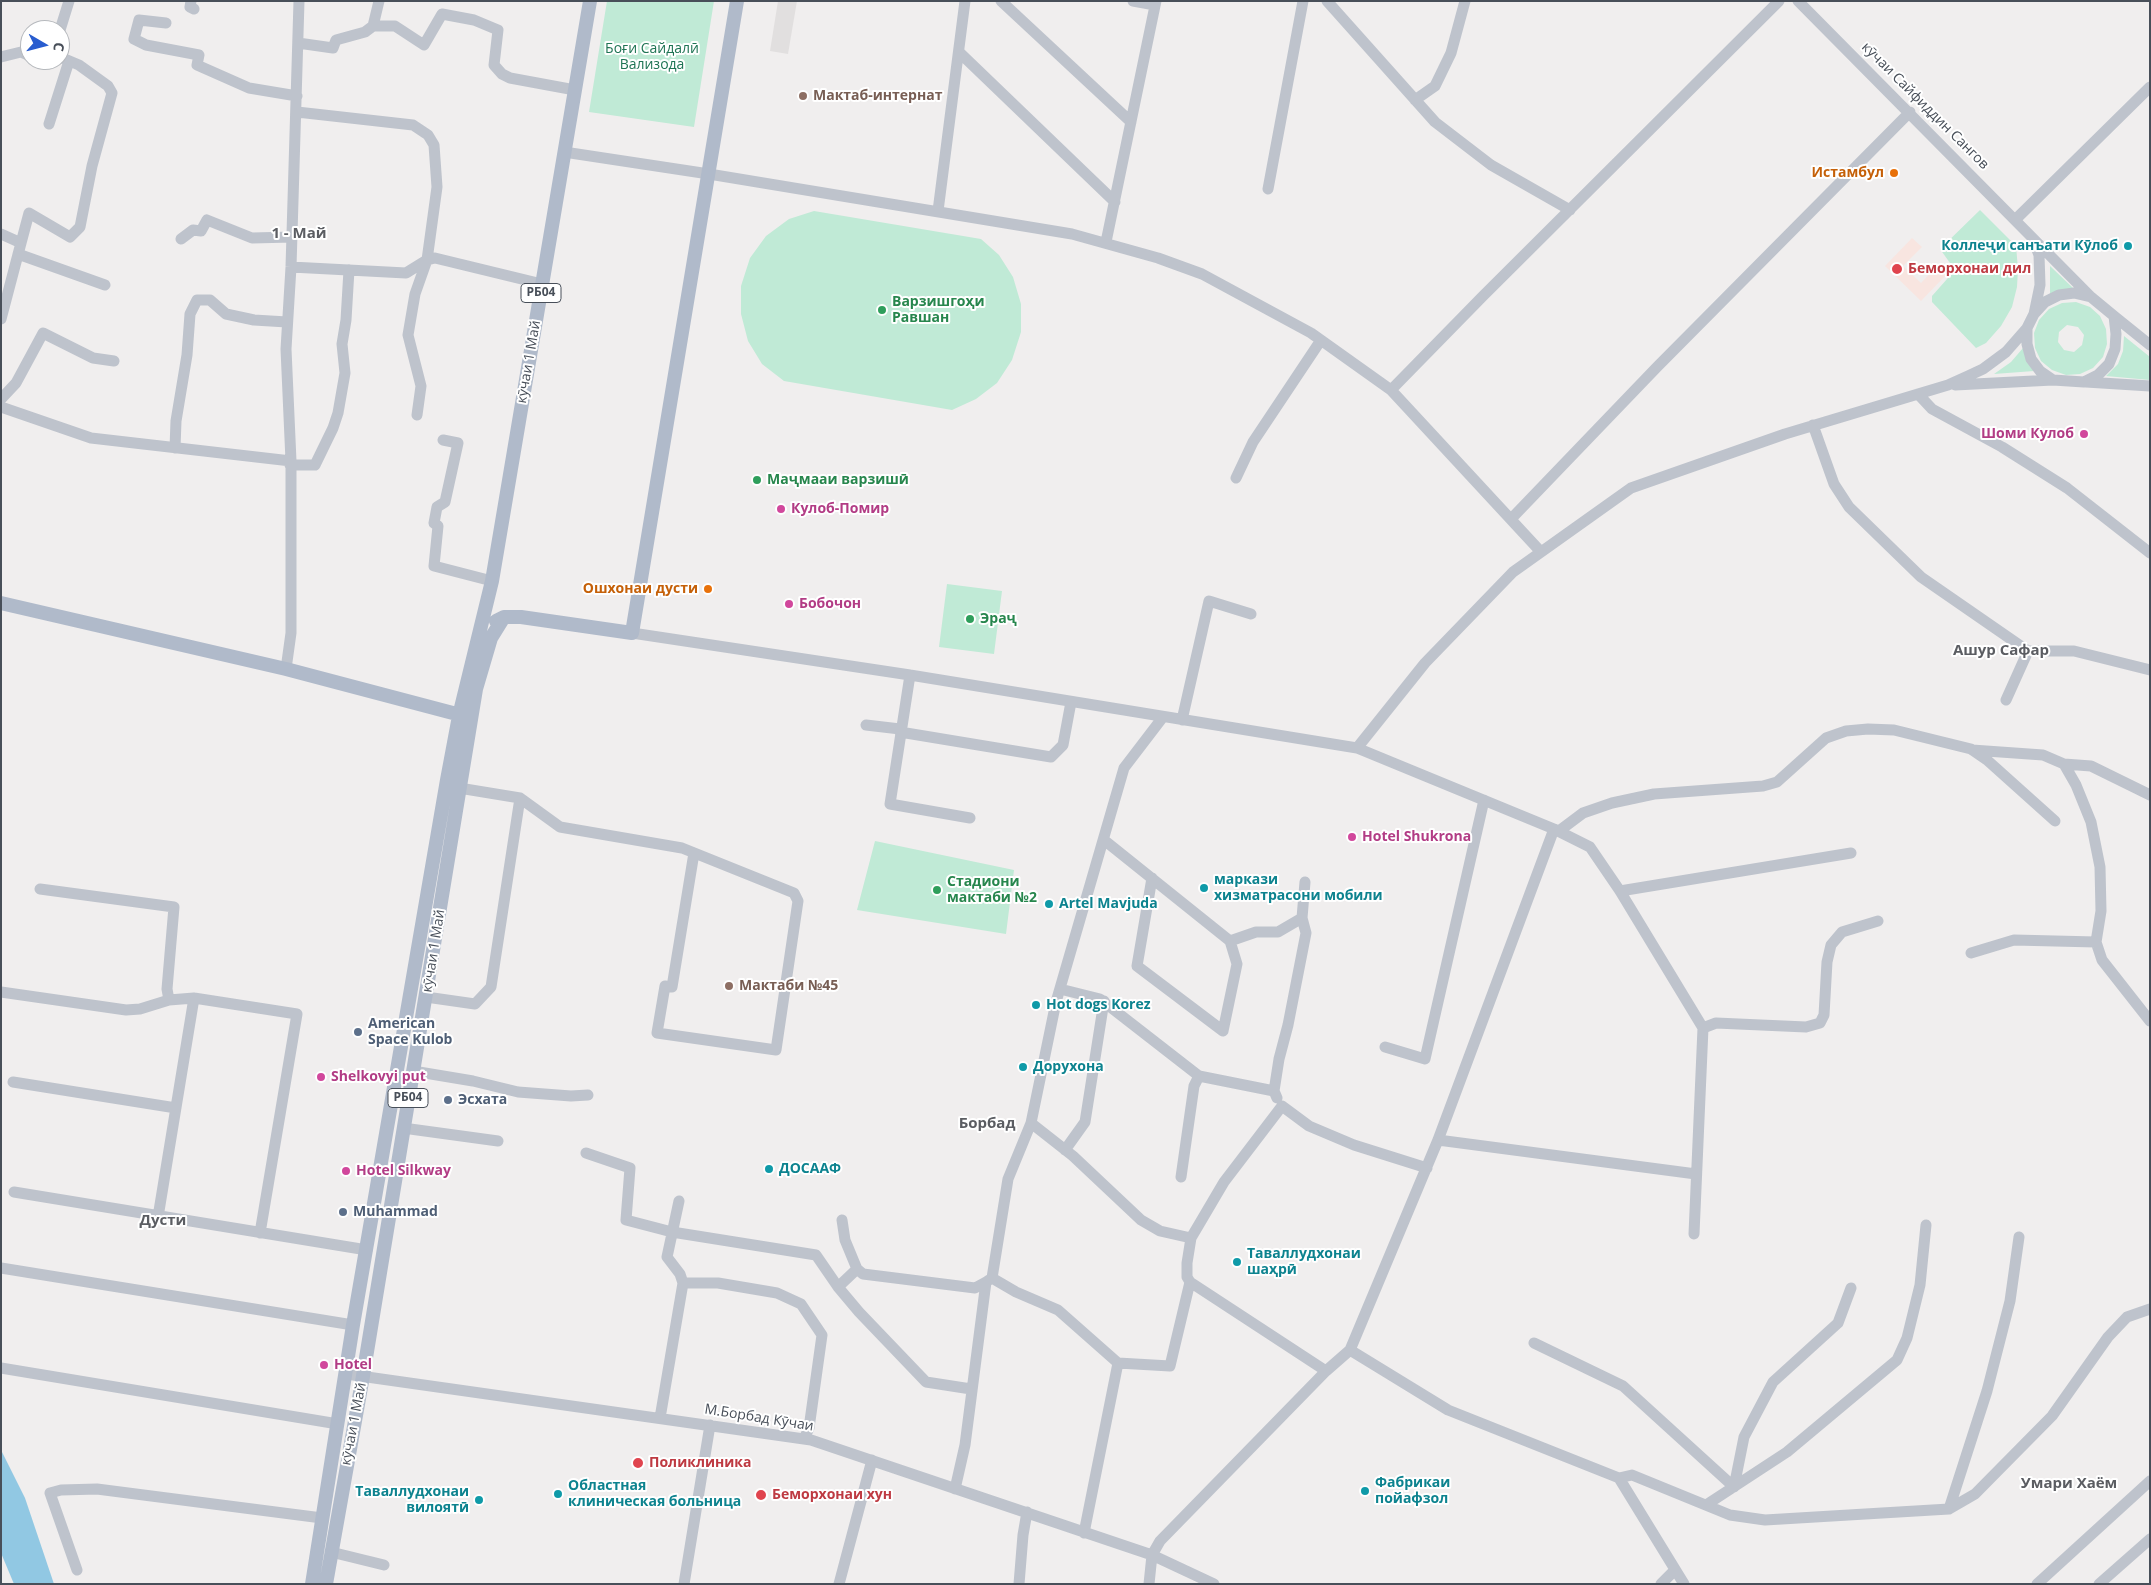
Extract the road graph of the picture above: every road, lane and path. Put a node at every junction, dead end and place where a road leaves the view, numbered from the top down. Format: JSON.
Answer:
{"nodes":[{"id":1,"x":69,"y":1,"type":"edge"},
{"id":2,"x":299,"y":1,"type":"edge"},
{"id":3,"x":379,"y":1,"type":"edge"},
{"id":4,"x":590,"y":1,"type":"edge"},
{"id":5,"x":737,"y":1,"type":"edge"},
{"id":6,"x":965,"y":1,"type":"edge"},
{"id":7,"x":1001,"y":1,"type":"edge"},
{"id":8,"x":1133,"y":1,"type":"edge"},
{"id":9,"x":1303,"y":1,"type":"edge"},
{"id":10,"x":1327,"y":1,"type":"edge"},
{"id":11,"x":1465,"y":1,"type":"edge"},
{"id":12,"x":1779,"y":1,"type":"edge"},
{"id":13,"x":1798,"y":1,"type":"edge"},
{"id":14,"x":1156,"y":3,"type":"edge"},
{"id":15,"x":63,"y":20,"type":"edge"},
{"id":16,"x":166,"y":23,"type":"dead end"},
{"id":17,"x":374,"y":26,"type":"junction"},
{"id":18,"x":298,"y":43,"type":"junction"},
{"id":19,"x":20,"y":52,"type":"edge"},
{"id":20,"x":959,"y":52,"type":"junction"},
{"id":21,"x":1,"y":57,"type":"edge"},
{"id":22,"x":70,"y":61,"type":"edge"},
{"id":23,"x":61,"y":70,"type":"edge"},
{"id":24,"x":2150,"y":86,"type":"edge"},
{"id":25,"x":575,"y":90,"type":"junction"},
{"id":26,"x":297,"y":96,"type":"junction"},
{"id":27,"x":1415,"y":100,"type":"junction"},
{"id":28,"x":296,"y":112,"type":"junction"},
{"id":29,"x":1910,"y":112,"type":"junction"},
{"id":30,"x":1131,"y":122,"type":"junction"},
{"id":31,"x":49,"y":124,"type":"dead end"},
{"id":32,"x":564,"y":152,"type":"junction"},
{"id":33,"x":709,"y":174,"type":"junction"},
{"id":34,"x":1268,"y":189,"type":"dead end"},
{"id":35,"x":1115,"y":202,"type":"junction"},
{"id":36,"x":1570,"y":210,"type":"junction"},
{"id":37,"x":938,"y":211,"type":"junction"},
{"id":38,"x":2016,"y":219,"type":"junction"},
{"id":39,"x":2030,"y":233,"type":"junction"},
{"id":40,"x":1,"y":234,"type":"edge"},
{"id":41,"x":292,"y":237,"type":"junction"},
{"id":42,"x":181,"y":239,"type":"dead end"},
{"id":43,"x":1106,"y":242,"type":"junction"},
{"id":44,"x":20,"y":248,"type":"junction"},
{"id":45,"x":427,"y":260,"type":"junction"},
{"id":46,"x":291,"y":268,"type":"junction"},
{"id":47,"x":349,"y":270,"type":"junction"},
{"id":48,"x":542,"y":284,"type":"junction"},
{"id":49,"x":106,"y":285,"type":"dead end"},
{"id":50,"x":2091,"y":297,"type":"junction"},
{"id":51,"x":2034,"y":314,"type":"junction"},
{"id":52,"x":2114,"y":316,"type":"junction"},
{"id":53,"x":1,"y":319,"type":"edge"},
{"id":54,"x":287,"y":322,"type":"junction"},
{"id":55,"x":2028,"y":328,"type":"junction"},
{"id":56,"x":1321,"y":340,"type":"junction"},
{"id":57,"x":2150,"y":345,"type":"edge"},
{"id":58,"x":114,"y":361,"type":"dead end"},
{"id":59,"x":2053,"y":380,"type":"junction"},
{"id":60,"x":2084,"y":382,"type":"junction"},
{"id":61,"x":1948,"y":385,"type":"junction"},
{"id":62,"x":2150,"y":386,"type":"edge"},
{"id":63,"x":1392,"y":390,"type":"junction"},
{"id":64,"x":1918,"y":394,"type":"junction"},
{"id":65,"x":1,"y":399,"type":"edge"},
{"id":66,"x":1,"y":407,"type":"edge"},
{"id":67,"x":417,"y":415,"type":"dead end"},
{"id":68,"x":1814,"y":425,"type":"junction"},
{"id":69,"x":443,"y":440,"type":"dead end"},
{"id":70,"x":176,"y":448,"type":"junction"},
{"id":71,"x":291,"y":463,"type":"junction"},
{"id":72,"x":1236,"y":478,"type":"dead end"},
{"id":73,"x":1511,"y":520,"type":"junction"},
{"id":74,"x":1541,"y":552,"type":"junction"},
{"id":75,"x":2150,"y":553,"type":"edge"},
{"id":76,"x":492,"y":582,"type":"junction"},
{"id":77,"x":1,"y":603,"type":"edge"},
{"id":78,"x":1251,"y":614,"type":"dead end"},
{"id":79,"x":504,"y":617,"type":"junction"},
{"id":80,"x":480,"y":633,"type":"junction"},
{"id":81,"x":632,"y":633,"type":"junction"},
{"id":82,"x":2028,"y":651,"type":"junction"},
{"id":83,"x":286,"y":669,"type":"junction"},
{"id":84,"x":2150,"y":670,"type":"edge"},
{"id":85,"x":910,"y":675,"type":"junction"},
{"id":86,"x":2006,"y":700,"type":"dead end"},
{"id":87,"x":1071,"y":702,"type":"junction"},
{"id":88,"x":465,"y":717,"type":"junction"},
{"id":89,"x":1163,"y":717,"type":"junction"},
{"id":90,"x":1182,"y":720,"type":"junction"},
{"id":91,"x":866,"y":725,"type":"dead end"},
{"id":92,"x":900,"y":731,"type":"junction"},
{"id":93,"x":1357,"y":748,"type":"junction"},
{"id":94,"x":1971,"y":750,"type":"junction"},
{"id":95,"x":2064,"y":764,"type":"junction"},
{"id":96,"x":459,"y":788,"type":"junction"},
{"id":97,"x":2150,"y":795,"type":"edge"},
{"id":98,"x":520,"y":798,"type":"junction"},
{"id":99,"x":1484,"y":800,"type":"junction"},
{"id":100,"x":970,"y":818,"type":"dead end"},
{"id":101,"x":2055,"y":821,"type":"dead end"},
{"id":102,"x":1556,"y":830,"type":"junction"},
{"id":103,"x":1104,"y":840,"type":"junction"},
{"id":104,"x":1851,"y":852,"type":"dead end"},
{"id":105,"x":694,"y":853,"type":"junction"},
{"id":106,"x":1152,"y":878,"type":"junction"},
{"id":107,"x":1305,"y":882,"type":"dead end"},
{"id":108,"x":40,"y":889,"type":"dead end"},
{"id":109,"x":1620,"y":891,"type":"junction"},
{"id":110,"x":1302,"y":918,"type":"junction"},
{"id":111,"x":1878,"y":921,"type":"dead end"},
{"id":112,"x":1230,"y":941,"type":"junction"},
{"id":113,"x":2096,"y":942,"type":"junction"},
{"id":114,"x":1971,"y":953,"type":"dead end"},
{"id":115,"x":1060,"y":989,"type":"junction"},
{"id":116,"x":1,"y":992,"type":"edge"},
{"id":117,"x":426,"y":997,"type":"junction"},
{"id":118,"x":194,"y":998,"type":"junction"},
{"id":119,"x":169,"y":1000,"type":"junction"},
{"id":120,"x":1104,"y":1001,"type":"junction"},
{"id":121,"x":2150,"y":1022,"type":"edge"},
{"id":122,"x":1703,"y":1028,"type":"junction"},
{"id":123,"x":1385,"y":1047,"type":"dead end"},
{"id":124,"x":413,"y":1071,"type":"junction"},
{"id":125,"x":1198,"y":1076,"type":"junction"},
{"id":126,"x":13,"y":1082,"type":"dead end"},
{"id":127,"x":1274,"y":1091,"type":"junction"},
{"id":128,"x":588,"y":1095,"type":"dead end"},
{"id":129,"x":1282,"y":1106,"type":"junction"},
{"id":130,"x":176,"y":1108,"type":"junction"},
{"id":131,"x":1031,"y":1123,"type":"junction"},
{"id":132,"x":403,"y":1128,"type":"junction"},
{"id":133,"x":1438,"y":1140,"type":"junction"},
{"id":134,"x":498,"y":1141,"type":"dead end"},
{"id":135,"x":1066,"y":1150,"type":"junction"},
{"id":136,"x":586,"y":1153,"type":"dead end"},
{"id":137,"x":1427,"y":1168,"type":"junction"},
{"id":138,"x":1696,"y":1174,"type":"junction"},
{"id":139,"x":1181,"y":1177,"type":"dead end"},
{"id":140,"x":14,"y":1192,"type":"dead end"},
{"id":141,"x":679,"y":1201,"type":"dead end"},
{"id":142,"x":158,"y":1217,"type":"junction"},
{"id":143,"x":842,"y":1220,"type":"dead end"},
{"id":144,"x":1926,"y":1225,"type":"dead end"},
{"id":145,"x":672,"y":1232,"type":"junction"},
{"id":146,"x":260,"y":1233,"type":"junction"},
{"id":147,"x":1694,"y":1234,"type":"dead end"},
{"id":148,"x":2020,"y":1237,"type":"dead end"},
{"id":149,"x":1192,"y":1238,"type":"junction"},
{"id":150,"x":367,"y":1250,"type":"junction"},
{"id":151,"x":1,"y":1268,"type":"edge"},
{"id":152,"x":857,"y":1270,"type":"junction"},
{"id":153,"x":989,"y":1280,"type":"junction"},
{"id":154,"x":1190,"y":1282,"type":"junction"},
{"id":155,"x":683,"y":1283,"type":"junction"},
{"id":156,"x":838,"y":1287,"type":"junction"},
{"id":157,"x":1851,"y":1288,"type":"dead end"},
{"id":158,"x":2150,"y":1309,"type":"edge"},
{"id":159,"x":353,"y":1325,"type":"junction"},
{"id":160,"x":1534,"y":1343,"type":"dead end"},
{"id":161,"x":1350,"y":1350,"type":"junction"},
{"id":162,"x":1118,"y":1363,"type":"junction"},
{"id":163,"x":1,"y":1368,"type":"edge"},
{"id":164,"x":1326,"y":1371,"type":"junction"},
{"id":165,"x":346,"y":1374,"type":"junction"},
{"id":166,"x":363,"y":1376,"type":"junction"},
{"id":167,"x":972,"y":1389,"type":"junction"},
{"id":168,"x":660,"y":1418,"type":"junction"},
{"id":169,"x":338,"y":1424,"type":"junction"},
{"id":170,"x":710,"y":1425,"type":"junction"},
{"id":171,"x":804,"y":1439,"type":"junction"},
{"id":172,"x":872,"y":1460,"type":"junction"},
{"id":173,"x":1619,"y":1478,"type":"junction"},
{"id":174,"x":2150,"y":1482,"type":"edge"},
{"id":175,"x":1734,"y":1487,"type":"junction"},
{"id":176,"x":956,"y":1489,"type":"junction"},
{"id":177,"x":1706,"y":1505,"type":"junction"},
{"id":178,"x":1949,"y":1509,"type":"junction"},
{"id":179,"x":1027,"y":1512,"type":"junction"},
{"id":180,"x":322,"y":1518,"type":"junction"},
{"id":181,"x":1084,"y":1533,"type":"junction"},
{"id":182,"x":2150,"y":1539,"type":"edge"},
{"id":183,"x":331,"y":1552,"type":"junction"},
{"id":184,"x":1152,"y":1556,"type":"junction"},
{"id":185,"x":384,"y":1565,"type":"dead end"},
{"id":186,"x":77,"y":1570,"type":"dead end"},
{"id":187,"x":1675,"y":1570,"type":"junction"},
{"id":188,"x":312,"y":1584,"type":"edge"},
{"id":189,"x":326,"y":1584,"type":"edge"},
{"id":190,"x":684,"y":1584,"type":"edge"},
{"id":191,"x":838,"y":1584,"type":"edge"},
{"id":192,"x":1019,"y":1584,"type":"edge"},
{"id":193,"x":1149,"y":1584,"type":"edge"},
{"id":194,"x":1214,"y":1584,"type":"edge"},
{"id":195,"x":1661,"y":1584,"type":"edge"},
{"id":196,"x":1684,"y":1584,"type":"edge"},
{"id":197,"x":2037,"y":1584,"type":"edge"},
{"id":198,"x":2099,"y":1584,"type":"edge"}],
"edges":[{"from":1,"to":15,"type":"street"},
{"from":2,"to":18,"type":"street"},
{"from":3,"to":17,"type":"street"},
{"from":4,"to":25,"type":"main road","name":"кӯчаи 1 Май","number":"РБ04"},
{"from":5,"to":33,"type":"main road"},
{"from":6,"to":20,"type":"street"},
{"from":7,"to":30,"type":"street"},
{"from":8,"to":14,"type":"street"},
{"from":9,"to":34,"type":"street"},
{"from":10,"to":27,"type":"street"},
{"from":11,"to":27,"type":"street"},
{"from":12,"to":36,"type":"street"},
{"from":13,"to":29,"type":"street","name":"кӯчаи Сайфиддин Сангов"},
{"from":14,"to":30,"type":"street"},
{"from":16,"to":26,"type":"street"},
{"from":17,"to":18,"type":"street"},
{"from":17,"to":25,"type":"street"},
{"from":18,"to":26,"type":"street"},
{"from":19,"to":21,"type":"street"},
{"from":20,"to":35,"type":"street"},
{"from":20,"to":37,"type":"street"},
{"from":22,"to":44,"type":"street"},
{"from":23,"to":31,"type":"street"},
{"from":24,"to":38,"type":"street"},
{"from":25,"to":32,"type":"main road","name":"кӯчаи 1 Май","number":"РБ04"},
{"from":26,"to":28,"type":"street"},
{"from":27,"to":36,"type":"street"},
{"from":28,"to":41,"type":"street"},
{"from":28,"to":45,"type":"street"},
{"from":29,"to":38,"type":"street","name":"кӯчаи Сайфиддин Сангов"},
{"from":29,"to":73,"type":"street"},
{"from":30,"to":35,"type":"street"},
{"from":32,"to":33,"type":"street"},
{"from":32,"to":48,"type":"main road","name":"кӯчаи 1 Май","number":"РБ04"},
{"from":33,"to":37,"type":"street"},
{"from":33,"to":81,"type":"main road"},
{"from":35,"to":43,"type":"street"},
{"from":36,"to":63,"type":"street"},
{"from":37,"to":43,"type":"street"},
{"from":38,"to":39,"type":"street","name":"кӯчаи Сайфиддин Сангов"},
{"from":39,"to":50,"type":"street","name":"кӯчаи Сайфиддин Сангов"},
{"from":39,"to":51,"type":"street"},
{"from":40,"to":44,"type":"street"},
{"from":41,"to":42,"type":"street"},
{"from":41,"to":46,"type":"street"},
{"from":43,"to":56,"type":"street"},
{"from":44,"to":49,"type":"street"},
{"from":44,"to":53,"type":"street"},
{"from":45,"to":47,"type":"street"},
{"from":45,"to":48,"type":"street"},
{"from":45,"to":67,"type":"street"},
{"from":46,"to":47,"type":"street"},
{"from":46,"to":54,"type":"street"},
{"from":47,"to":71,"type":"street"},
{"from":48,"to":76,"type":"main road","name":"кӯчаи 1 Май","number":"РБ04"},
{"from":50,"to":51,"type":"street"},
{"from":50,"to":52,"type":"street"},
{"from":51,"to":55,"type":"street"},
{"from":52,"to":57,"type":"street"},
{"from":52,"to":60,"type":"street"},
{"from":54,"to":70,"type":"street"},
{"from":54,"to":71,"type":"street"},
{"from":55,"to":59,"type":"street"},
{"from":55,"to":61,"type":"street"},
{"from":56,"to":63,"type":"street"},
{"from":56,"to":72,"type":"street"},
{"from":58,"to":65,"type":"street"},
{"from":59,"to":60,"type":"street"},
{"from":59,"to":61,"type":"street"},
{"from":60,"to":62,"type":"street"},
{"from":61,"to":64,"type":"street"},
{"from":63,"to":73,"type":"street"},
{"from":64,"to":68,"type":"street"},
{"from":64,"to":75,"type":"street"},
{"from":66,"to":70,"type":"street"},
{"from":68,"to":74,"type":"street"},
{"from":68,"to":82,"type":"street"},
{"from":69,"to":76,"type":"street"},
{"from":70,"to":71,"type":"street"},
{"from":71,"to":83,"type":"street"},
{"from":73,"to":74,"type":"street"},
{"from":74,"to":93,"type":"street"},
{"from":76,"to":79,"type":"main road","number":"РБ04"},
{"from":76,"to":80,"type":"main road","name":"кӯчаи 1 Май","number":"РБ04"},
{"from":77,"to":83,"type":"main road"},
{"from":78,"to":90,"type":"street"},
{"from":79,"to":80,"type":"main road"},
{"from":79,"to":81,"type":"main road"},
{"from":79,"to":88,"type":"main road","name":"кӯчаи 1 Май","number":"РБ04"},
{"from":80,"to":88,"type":"main road","name":"кӯчаи 1 Май","number":"РБ04"},
{"from":81,"to":85,"type":"street"},
{"from":82,"to":84,"type":"street"},
{"from":82,"to":86,"type":"street"},
{"from":83,"to":88,"type":"main road"},
{"from":85,"to":87,"type":"street"},
{"from":85,"to":92,"type":"street"},
{"from":87,"to":89,"type":"street"},
{"from":87,"to":92,"type":"street"},
{"from":88,"to":96,"type":"main road","name":"кӯчаи 1 Май","number":"РБ04"},
{"from":88,"to":150,"type":"main road","name":"кӯчаи 1 Май","number":"РБ04"},
{"from":89,"to":90,"type":"street"},
{"from":89,"to":103,"type":"street"},
{"from":90,"to":93,"type":"street"},
{"from":91,"to":92,"type":"street"},
{"from":92,"to":100,"type":"street"},
{"from":93,"to":99,"type":"street"},
{"from":94,"to":95,"type":"street"},
{"from":94,"to":101,"type":"street"},
{"from":94,"to":102,"type":"street"},
{"from":95,"to":97,"type":"street"},
{"from":95,"to":113,"type":"street"},
{"from":96,"to":98,"type":"street"},
{"from":96,"to":117,"type":"main road","name":"кӯчаи 1 Май","number":"РБ04"},
{"from":98,"to":105,"type":"street"},
{"from":98,"to":117,"type":"street"},
{"from":99,"to":102,"type":"street"},
{"from":99,"to":123,"type":"street"},
{"from":102,"to":109,"type":"street"},
{"from":102,"to":133,"type":"street"},
{"from":103,"to":106,"type":"street"},
{"from":103,"to":115,"type":"street"},
{"from":104,"to":109,"type":"street"},
{"from":105,"to":105,"type":"street"},
{"from":106,"to":112,"type":"street"},
{"from":106,"to":112,"type":"street"},
{"from":107,"to":110,"type":"street"},
{"from":108,"to":119,"type":"street"},
{"from":109,"to":122,"type":"street"},
{"from":110,"to":112,"type":"street"},
{"from":110,"to":127,"type":"street"},
{"from":111,"to":122,"type":"street"},
{"from":113,"to":114,"type":"street"},
{"from":113,"to":121,"type":"street"},
{"from":115,"to":120,"type":"street"},
{"from":115,"to":131,"type":"street"},
{"from":116,"to":119,"type":"street"},
{"from":117,"to":124,"type":"main road","name":"кӯчаи 1 Май","number":"РБ04"},
{"from":118,"to":119,"type":"street"},
{"from":118,"to":130,"type":"street"},
{"from":118,"to":146,"type":"street"},
{"from":120,"to":125,"type":"street"},
{"from":120,"to":135,"type":"street"},
{"from":122,"to":138,"type":"street"},
{"from":124,"to":128,"type":"street"},
{"from":124,"to":132,"type":"main road","name":"кӯчаи 1 Май","number":"РБ04"},
{"from":125,"to":127,"type":"street"},
{"from":125,"to":139,"type":"street"},
{"from":126,"to":130,"type":"street"},
{"from":127,"to":129,"type":"street"},
{"from":129,"to":137,"type":"street"},
{"from":129,"to":149,"type":"street"},
{"from":130,"to":142,"type":"street"},
{"from":131,"to":135,"type":"street"},
{"from":131,"to":153,"type":"street"},
{"from":132,"to":134,"type":"street"},
{"from":132,"to":166,"type":"main road","name":"кӯчаи 1 Май","number":"РБ04"},
{"from":133,"to":137,"type":"street"},
{"from":133,"to":138,"type":"street"},
{"from":135,"to":149,"type":"street"},
{"from":136,"to":145,"type":"street"},
{"from":137,"to":161,"type":"street"},
{"from":138,"to":147,"type":"street"},
{"from":140,"to":142,"type":"street"},
{"from":141,"to":145,"type":"street"},
{"from":142,"to":146,"type":"street"},
{"from":143,"to":152,"type":"street"},
{"from":144,"to":175,"type":"street"},
{"from":145,"to":155,"type":"street"},
{"from":145,"to":156,"type":"street"},
{"from":146,"to":150,"type":"street"},
{"from":148,"to":178,"type":"street"},
{"from":149,"to":154,"type":"street"},
{"from":150,"to":159,"type":"main road","name":"кӯчаи 1 Май","number":"РБ04"},
{"from":151,"to":159,"type":"street"},
{"from":152,"to":153,"type":"street"},
{"from":152,"to":156,"type":"street"},
{"from":153,"to":162,"type":"street"},
{"from":153,"to":167,"type":"street"},
{"from":154,"to":162,"type":"street"},
{"from":154,"to":164,"type":"street"},
{"from":155,"to":168,"type":"street"},
{"from":155,"to":171,"type":"street"},
{"from":156,"to":167,"type":"street"},
{"from":157,"to":175,"type":"street"},
{"from":158,"to":178,"type":"street"},
{"from":159,"to":165,"type":"main road","name":"кӯчаи 1 Май","number":"РБ04"},
{"from":160,"to":175,"type":"street"},
{"from":161,"to":164,"type":"street"},
{"from":161,"to":173,"type":"street"},
{"from":162,"to":181,"type":"street"},
{"from":163,"to":169,"type":"street"},
{"from":164,"to":184,"type":"street"},
{"from":165,"to":166,"type":"street","name":"М.Борбад Кӯчаи"},
{"from":165,"to":169,"type":"main road","name":"кӯчаи 1 Май","number":"РБ04"},
{"from":166,"to":168,"type":"street","name":"М.Борбад Кӯчаи"},
{"from":166,"to":183,"type":"main road","name":"кӯчаи 1 Май","number":"РБ04"},
{"from":167,"to":176,"type":"street"},
{"from":168,"to":170,"type":"street","name":"М.Борбад Кӯчаи"},
{"from":169,"to":180,"type":"main road","name":"кӯчаи 1 Май","number":"РБ04"},
{"from":170,"to":171,"type":"street","name":"М.Борбад Кӯчаи"},
{"from":170,"to":190,"type":"street"},
{"from":171,"to":172,"type":"street","name":"М.Борбад Кӯчаи"},
{"from":172,"to":176,"type":"street","name":"М.Борбад Кӯчаи"},
{"from":172,"to":191,"type":"street"},
{"from":173,"to":177,"type":"street"},
{"from":173,"to":187,"type":"street"},
{"from":174,"to":197,"type":"street"},
{"from":175,"to":177,"type":"street"},
{"from":176,"to":179,"type":"street","name":"М.Борбад Кӯчаи"},
{"from":177,"to":178,"type":"street"},
{"from":179,"to":181,"type":"street","name":"М.Борбад Кӯчаи"},
{"from":179,"to":192,"type":"street"},
{"from":180,"to":186,"type":"street"},
{"from":180,"to":188,"type":"main road","name":"кӯчаи 1 Май","number":"РБ04"},
{"from":181,"to":184,"type":"street","name":"М.Борбад Кӯчаи"},
{"from":182,"to":198,"type":"street"},
{"from":183,"to":185,"type":"street"},
{"from":183,"to":189,"type":"main road","name":"кӯчаи 1 Май","number":"РБ04"},
{"from":184,"to":193,"type":"street"},
{"from":184,"to":194,"type":"street","name":"М.Борбад Кӯчаи"},
{"from":187,"to":195,"type":"street"},
{"from":187,"to":196,"type":"street"}]}
